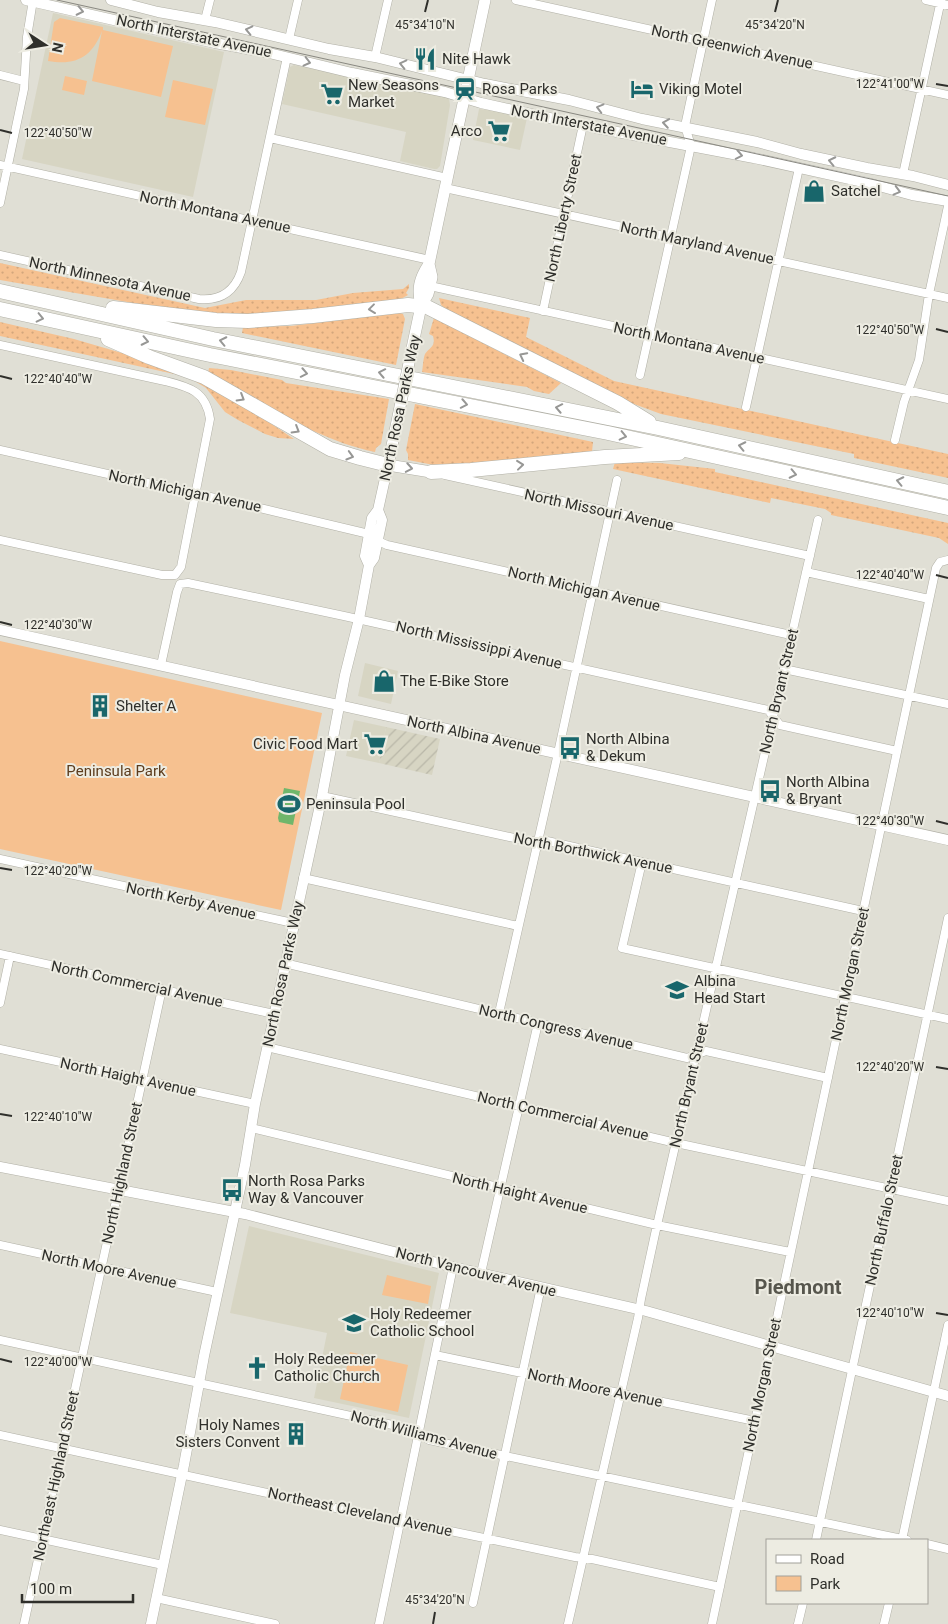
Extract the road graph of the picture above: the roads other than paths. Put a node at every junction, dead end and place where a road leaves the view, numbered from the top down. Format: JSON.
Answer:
{"nodes":[{"id":1,"x":111,"y":0,"type":"edge"},
{"id":2,"x":210,"y":0,"type":"edge"},
{"id":3,"x":298,"y":0,"type":"edge"},
{"id":4,"x":388,"y":0,"type":"edge"},
{"id":5,"x":485,"y":0,"type":"edge"},
{"id":6,"x":516,"y":0,"type":"edge"},
{"id":7,"x":712,"y":0,"type":"edge"},
{"id":8,"x":926,"y":0,"type":"edge"},
{"id":9,"x":31,"y":1,"type":"edge"},
{"id":10,"x":943,"y":3,"type":"edge"},
{"id":11,"x":205,"y":20,"type":"junction"},
{"id":12,"x":290,"y":40,"type":"junction"},
{"id":13,"x":703,"y":40,"type":"junction"},
{"id":14,"x":287,"y":57,"type":"junction"},
{"id":15,"x":375,"y":58,"type":"junction"},
{"id":16,"x":0,"y":75,"type":"edge"},
{"id":17,"x":467,"y":79,"type":"junction"},
{"id":18,"x":24,"y":80,"type":"junction"},
{"id":19,"x":922,"y":89,"type":"junction"},
{"id":20,"x":948,"y":95,"type":"edge"},
{"id":21,"x":463,"y":98,"type":"junction"},
{"id":22,"x":583,"y":125,"type":"junction"},
{"id":23,"x":685,"y":126,"type":"junction"},
{"id":24,"x":270,"y":138,"type":"junction"},
{"id":25,"x":691,"y":146,"type":"junction"},
{"id":26,"x":4,"y":166,"type":"edge"},
{"id":27,"x":798,"y":168,"type":"junction"},
{"id":28,"x":903,"y":174,"type":"junction"},
{"id":29,"x":446,"y":183,"type":"junction"},
{"id":30,"x":948,"y":185,"type":"edge"},
{"id":31,"x":948,"y":201,"type":"edge"},
{"id":32,"x":0,"y":203,"type":"edge"},
{"id":33,"x":948,"y":206,"type":"edge"},
{"id":34,"x":564,"y":215,"type":"junction"},
{"id":35,"x":252,"y":221,"type":"junction"},
{"id":36,"x":671,"y":238,"type":"junction"},
{"id":37,"x":0,"y":255,"type":"edge"},
{"id":38,"x":778,"y":261,"type":"junction"},
{"id":39,"x":429,"y":262,"type":"junction"},
{"id":40,"x":430,"y":286,"type":"junction"},
{"id":41,"x":0,"y":291,"type":"edge"},
{"id":42,"x":929,"y":294,"type":"junction"},
{"id":43,"x":948,"y":298,"type":"edge"},
{"id":44,"x":50,"y":302,"type":"junction"},
{"id":45,"x":421,"y":306,"type":"junction"},
{"id":46,"x":0,"y":309,"type":"edge"},
{"id":47,"x":543,"y":311,"type":"junction"},
{"id":48,"x":80,"y":327,"type":"junction"},
{"id":49,"x":649,"y":334,"type":"junction"},
{"id":50,"x":0,"y":345,"type":"edge"},
{"id":51,"x":757,"y":358,"type":"junction"},
{"id":52,"x":640,"y":375,"type":"dead end"},
{"id":53,"x":908,"y":391,"type":"junction"},
{"id":54,"x":948,"y":399,"type":"edge"},
{"id":55,"x":746,"y":407,"type":"dead end"},
{"id":56,"x":658,"y":428,"type":"junction"},
{"id":57,"x":895,"y":440,"type":"dead end"},
{"id":58,"x":0,"y":450,"type":"edge"},
{"id":59,"x":694,"y":452,"type":"junction"},
{"id":60,"x":388,"y":465,"type":"junction"},
{"id":61,"x":430,"y":472,"type":"junction"},
{"id":62,"x":617,"y":480,"type":"dead end"},
{"id":63,"x":948,"y":492,"type":"edge"},
{"id":64,"x":196,"y":494,"type":"junction"},
{"id":65,"x":948,"y":508,"type":"edge"},
{"id":66,"x":610,"y":512,"type":"junction"},
{"id":67,"x":818,"y":520,"type":"dead end"},
{"id":68,"x":373,"y":538,"type":"junction"},
{"id":69,"x":0,"y":540,"type":"edge"},
{"id":70,"x":810,"y":556,"type":"junction"},
{"id":71,"x":948,"y":560,"type":"edge"},
{"id":72,"x":806,"y":572,"type":"junction"},
{"id":73,"x":592,"y":591,"type":"junction"},
{"id":74,"x":929,"y":599,"type":"junction"},
{"id":75,"x":359,"y":619,"type":"junction"},
{"id":76,"x":0,"y":630,"type":"edge"},
{"id":77,"x":791,"y":635,"type":"junction"},
{"id":78,"x":161,"y":666,"type":"junction"},
{"id":79,"x":577,"y":667,"type":"junction"},
{"id":80,"x":784,"y":669,"type":"junction"},
{"id":81,"x":909,"y":696,"type":"junction"},
{"id":82,"x":948,"y":704,"type":"edge"},
{"id":83,"x":339,"y":705,"type":"junction"},
{"id":84,"x":773,"y":716,"type":"junction"},
{"id":85,"x":897,"y":751,"type":"junction"},
{"id":86,"x":558,"y":753,"type":"junction"},
{"id":87,"x":322,"y":796,"type":"junction"},
{"id":88,"x":755,"y":797,"type":"junction"},
{"id":89,"x":882,"y":825,"type":"junction"},
{"id":90,"x":948,"y":840,"type":"edge"},
{"id":91,"x":538,"y":841,"type":"junction"},
{"id":92,"x":0,"y":859,"type":"edge"},
{"id":93,"x":642,"y":862,"type":"junction"},
{"id":94,"x":303,"y":878,"type":"junction"},
{"id":95,"x":735,"y":883,"type":"junction"},
{"id":96,"x":863,"y":912,"type":"junction"},
{"id":97,"x":948,"y":918,"type":"edge"},
{"id":98,"x":294,"y":923,"type":"junction"},
{"id":99,"x":518,"y":926,"type":"junction"},
{"id":100,"x":0,"y":954,"type":"edge"},
{"id":101,"x":10,"y":956,"type":"junction"},
{"id":102,"x":284,"y":963,"type":"junction"},
{"id":103,"x":716,"y":969,"type":"junction"},
{"id":104,"x":162,"y":989,"type":"junction"},
{"id":105,"x":845,"y":997,"type":"junction"},
{"id":106,"x":0,"y":1003,"type":"edge"},
{"id":107,"x":274,"y":1014,"type":"junction"},
{"id":108,"x":499,"y":1014,"type":"junction"},
{"id":109,"x":927,"y":1015,"type":"junction"},
{"id":110,"x":948,"y":1019,"type":"edge"},
{"id":111,"x":538,"y":1023,"type":"junction"},
{"id":112,"x":267,"y":1047,"type":"junction"},
{"id":113,"x":0,"y":1049,"type":"edge"},
{"id":114,"x":696,"y":1054,"type":"junction"},
{"id":115,"x":828,"y":1078,"type":"junction"},
{"id":116,"x":142,"y":1080,"type":"junction"},
{"id":117,"x":255,"y":1104,"type":"junction"},
{"id":118,"x":519,"y":1106,"type":"junction"},
{"id":119,"x":251,"y":1128,"type":"junction"},
{"id":120,"x":676,"y":1143,"type":"junction"},
{"id":121,"x":0,"y":1167,"type":"edge"},
{"id":122,"x":808,"y":1171,"type":"junction"},
{"id":123,"x":500,"y":1188,"type":"junction"},
{"id":124,"x":890,"y":1188,"type":"junction"},
{"id":125,"x":118,"y":1190,"type":"junction"},
{"id":126,"x":948,"y":1201,"type":"edge"},
{"id":127,"x":235,"y":1212,"type":"junction"},
{"id":128,"x":657,"y":1225,"type":"junction"},
{"id":129,"x":0,"y":1245,"type":"edge"},
{"id":130,"x":790,"y":1252,"type":"junction"},
{"id":131,"x":102,"y":1267,"type":"junction"},
{"id":132,"x":454,"y":1267,"type":"junction"},
{"id":133,"x":481,"y":1273,"type":"junction"},
{"id":134,"x":541,"y":1287,"type":"junction"},
{"id":135,"x":217,"y":1292,"type":"junction"},
{"id":136,"x":639,"y":1310,"type":"junction"},
{"id":137,"x":948,"y":1325,"type":"edge"},
{"id":138,"x":0,"y":1340,"type":"edge"},
{"id":139,"x":771,"y":1346,"type":"junction"},
{"id":140,"x":435,"y":1355,"type":"junction"},
{"id":141,"x":82,"y":1357,"type":"junction"},
{"id":142,"x":853,"y":1369,"type":"junction"},
{"id":143,"x":522,"y":1373,"type":"junction"},
{"id":144,"x":199,"y":1383,"type":"junction"},
{"id":145,"x":934,"y":1392,"type":"junction"},
{"id":146,"x":621,"y":1394,"type":"junction"},
{"id":147,"x":948,"y":1396,"type":"edge"},
{"id":148,"x":755,"y":1421,"type":"junction"},
{"id":149,"x":419,"y":1434,"type":"junction"},
{"id":150,"x":0,"y":1435,"type":"edge"},
{"id":151,"x":62,"y":1449,"type":"junction"},
{"id":152,"x":505,"y":1456,"type":"junction"},
{"id":153,"x":182,"y":1474,"type":"junction"},
{"id":154,"x":602,"y":1476,"type":"junction"},
{"id":155,"x":737,"y":1504,"type":"junction"},
{"id":156,"x":401,"y":1521,"type":"junction"},
{"id":157,"x":820,"y":1521,"type":"junction"},
{"id":158,"x":0,"y":1530,"type":"edge"},
{"id":159,"x":487,"y":1538,"type":"junction"},
{"id":160,"x":42,"y":1539,"type":"junction"},
{"id":161,"x":816,"y":1539,"type":"edge"},
{"id":162,"x":900,"y":1539,"type":"edge"},
{"id":163,"x":904,"y":1539,"type":"edge"},
{"id":164,"x":928,"y":1544,"type":"edge"},
{"id":165,"x":948,"y":1549,"type":"edge"},
{"id":166,"x":583,"y":1558,"type":"junction"},
{"id":167,"x":163,"y":1565,"type":"junction"},
{"id":168,"x":720,"y":1587,"type":"junction"},
{"id":169,"x":156,"y":1598,"type":"junction"},
{"id":170,"x":473,"y":1604,"type":"dead end"},
{"id":171,"x":803,"y":1604,"type":"edge"},
{"id":172,"x":889,"y":1604,"type":"edge"},
{"id":173,"x":24,"y":1624,"type":"edge"},
{"id":174,"x":150,"y":1624,"type":"edge"},
{"id":175,"x":275,"y":1624,"type":"edge"},
{"id":176,"x":379,"y":1624,"type":"edge"},
{"id":177,"x":568,"y":1624,"type":"edge"},
{"id":178,"x":712,"y":1624,"type":"edge"},
{"id":179,"x":798,"y":1624,"type":"edge"},
{"id":180,"x":884,"y":1624,"type":"edge"}],
"edges":[{"from":1,"to":11,"type":"street","name":"North Interstate Avenue"},
{"from":2,"to":11,"type":"street"},
{"from":3,"to":12,"type":"street"},
{"from":4,"to":15,"type":"street"},
{"from":5,"to":17,"type":"main road","name":"North Rosa Parks Way"},
{"from":6,"to":13,"type":"street","name":"North Greenwich Avenue"},
{"from":7,"to":13,"type":"street"},
{"from":8,"to":10,"type":"street"},
{"from":9,"to":14,"type":"street","name":"North Interstate Avenue","one_way":true},
{"from":9,"to":18,"type":"street"},
{"from":10,"to":19,"type":"street"},
{"from":12,"to":11,"type":"street","name":"North Interstate Avenue","one_way":true},
{"from":12,"to":15,"type":"street","name":"North Interstate Avenue"},
{"from":13,"to":19,"type":"street","name":"North Greenwich Avenue"},
{"from":13,"to":23,"type":"street"},
{"from":14,"to":21,"type":"street","name":"North Interstate Avenue","one_way":true},
{"from":14,"to":24,"type":"street"},
{"from":17,"to":15,"type":"street","name":"North Interstate Avenue","one_way":true},
{"from":16,"to":18,"type":"street"},
{"from":17,"to":21,"type":"main road","name":"North Rosa Parks Way"},
{"from":23,"to":17,"type":"street","name":"North Interstate Avenue","one_way":true},
{"from":18,"to":26,"type":"street"},
{"from":19,"to":20,"type":"street","name":"North Greenwich Avenue"},
{"from":19,"to":28,"type":"street"},
{"from":21,"to":22,"type":"street","name":"North Interstate Avenue"},
{"from":21,"to":29,"type":"main road","name":"North Rosa Parks Way"},
{"from":22,"to":25,"type":"street","name":"North Interstate Avenue"},
{"from":22,"to":34,"type":"street","name":"North Liberty Street"},
{"from":23,"to":25,"type":"street"},
{"from":28,"to":23,"type":"street","name":"North Interstate Avenue","one_way":true},
{"from":24,"to":29,"type":"street","name":"North Maryland Avenue"},
{"from":24,"to":35,"type":"street"},
{"from":25,"to":27,"type":"street","name":"North Interstate Avenue","one_way":true},
{"from":25,"to":36,"type":"street"},
{"from":26,"to":32,"type":"street"},
{"from":26,"to":35,"type":"street","name":"North Montana Avenue"},
{"from":27,"to":31,"type":"street","name":"North Interstate Avenue","one_way":true},
{"from":27,"to":38,"type":"street"},
{"from":28,"to":30,"type":"street","name":"North Interstate Avenue"},
{"from":29,"to":34,"type":"street","name":"North Maryland Avenue"},
{"from":29,"to":39,"type":"main road","name":"North Rosa Parks Way"},
{"from":33,"to":42,"type":"street"},
{"from":34,"to":36,"type":"street","name":"North Maryland Avenue"},
{"from":34,"to":47,"type":"street","name":"North Liberty Street"},
{"from":35,"to":37,"type":"street","name":"North Minnesota Avenue"},
{"from":35,"to":39,"type":"street","name":"North Montana Avenue"},
{"from":36,"to":38,"type":"street","name":"North Maryland Avenue"},
{"from":36,"to":49,"type":"street"},
{"from":38,"to":42,"type":"street","name":"North Maryland Avenue"},
{"from":38,"to":51,"type":"street"},
{"from":39,"to":40,"type":"main road","name":"North Rosa Parks Way"},
{"from":39,"to":45,"type":"main road","name":"North Rosa Parks Way"},
{"from":40,"to":45,"type":"main road","name":"North Rosa Parks Way"},
{"from":40,"to":47,"type":"street","name":"North Montana Avenue"},
{"from":41,"to":44,"type":"highway"},
{"from":42,"to":43,"type":"street","name":"North Maryland Avenue"},
{"from":42,"to":53,"type":"street"},
{"from":45,"to":44,"type":"highway","one_way":true},
{"from":56,"to":44,"type":"highway","one_way":true},
{"from":56,"to":45,"type":"highway","one_way":true},
{"from":45,"to":60,"type":"main road","name":"North Rosa Parks Way","bridge":true},
{"from":46,"to":48,"type":"highway","one_way":true},
{"from":47,"to":49,"type":"street","name":"North Montana Avenue"},
{"from":48,"to":59,"type":"highway","one_way":true},
{"from":48,"to":60,"type":"highway","one_way":true},
{"from":49,"to":51,"type":"street","name":"North Montana Avenue"},
{"from":49,"to":52,"type":"street"},
{"from":50,"to":64,"type":"street"},
{"from":51,"to":53,"type":"street","name":"North Montana Avenue"},
{"from":51,"to":55,"type":"street"},
{"from":53,"to":54,"type":"street","name":"North Montana Avenue"},
{"from":53,"to":57,"type":"street"},
{"from":63,"to":56,"type":"highway","one_way":true},
{"from":58,"to":64,"type":"street","name":"North Michigan Avenue"},
{"from":61,"to":59,"type":"highway","one_way":true},
{"from":59,"to":65,"type":"highway","one_way":true},
{"from":60,"to":61,"type":"main road","name":"North Missouri Avenue","one_way":true},
{"from":60,"to":68,"type":"street","name":"North Rosa Parks Way"},
{"from":61,"to":66,"type":"street","name":"North Missouri Avenue"},
{"from":62,"to":66,"type":"street"},
{"from":64,"to":68,"type":"street","name":"North Michigan Avenue"},
{"from":64,"to":69,"type":"street"},
{"from":66,"to":70,"type":"street","name":"North Missouri Avenue"},
{"from":66,"to":73,"type":"street"},
{"from":67,"to":70,"type":"street","name":"North Bryant Street"},
{"from":68,"to":73,"type":"street","name":"North Michigan Avenue"},
{"from":68,"to":75,"type":"street","name":"North Rosa Parks Way"},
{"from":70,"to":72,"type":"street","name":"North Bryant Street"},
{"from":71,"to":74,"type":"street","name":"North Morgan Street"},
{"from":72,"to":74,"type":"street"},
{"from":72,"to":77,"type":"street","name":"North Bryant Street"},
{"from":73,"to":77,"type":"street","name":"North Michigan Avenue"},
{"from":73,"to":79,"type":"street"},
{"from":74,"to":81,"type":"street","name":"North Morgan Street"},
{"from":75,"to":78,"type":"street","name":"North Mississippi Avenue"},
{"from":75,"to":79,"type":"street","name":"North Mississippi Avenue"},
{"from":75,"to":83,"type":"street","name":"North Rosa Parks Way"},
{"from":76,"to":78,"type":"street","name":"North Albina Avenue"},
{"from":77,"to":80,"type":"street","name":"North Bryant Street"},
{"from":78,"to":83,"type":"street","name":"North Albina Avenue"},
{"from":79,"to":84,"type":"street","name":"North Mississippi Avenue"},
{"from":79,"to":86,"type":"street"},
{"from":80,"to":81,"type":"street"},
{"from":80,"to":84,"type":"street","name":"North Bryant Street"},
{"from":81,"to":82,"type":"street"},
{"from":81,"to":85,"type":"street","name":"North Morgan Street"},
{"from":83,"to":86,"type":"street","name":"North Albina Avenue"},
{"from":83,"to":87,"type":"street","name":"North Rosa Parks Way"},
{"from":84,"to":85,"type":"street","name":"North Mississippi Avenue"},
{"from":84,"to":88,"type":"street","name":"North Bryant Street"},
{"from":85,"to":89,"type":"street","name":"North Morgan Street"},
{"from":86,"to":88,"type":"street","name":"North Albina Avenue"},
{"from":86,"to":91,"type":"street"},
{"from":87,"to":91,"type":"street","name":"North Borthwick Avenue"},
{"from":87,"to":94,"type":"street","name":"North Rosa Parks Way"},
{"from":88,"to":89,"type":"street","name":"North Albina Avenue"},
{"from":88,"to":95,"type":"street","name":"North Bryant Street"},
{"from":89,"to":90,"type":"street","name":"North Albina Avenue"},
{"from":89,"to":96,"type":"street","name":"North Morgan Street"},
{"from":91,"to":93,"type":"street","name":"North Borthwick Avenue"},
{"from":91,"to":99,"type":"street"},
{"from":92,"to":98,"type":"street","name":"North Kerby Avenue"},
{"from":93,"to":95,"type":"street","name":"North Borthwick Avenue"},
{"from":93,"to":103,"type":"street"},
{"from":94,"to":98,"type":"street","name":"North Rosa Parks Way"},
{"from":94,"to":99,"type":"street"},
{"from":95,"to":96,"type":"street","name":"North Borthwick Avenue"},
{"from":95,"to":103,"type":"street","name":"North Bryant Street"},
{"from":96,"to":105,"type":"street","name":"North Morgan Street"},
{"from":97,"to":109,"type":"street","name":"North Buffalo Street"},
{"from":98,"to":102,"type":"street","name":"North Rosa Parks Way"},
{"from":99,"to":108,"type":"street"},
{"from":100,"to":101,"type":"street","name":"North Commercial Avenue"},
{"from":101,"to":104,"type":"street","name":"North Commercial Avenue"},
{"from":101,"to":106,"type":"street"},
{"from":102,"to":107,"type":"street","name":"North Rosa Parks Way"},
{"from":102,"to":108,"type":"street","name":"North Congress Avenue"},
{"from":103,"to":105,"type":"street"},
{"from":103,"to":114,"type":"street","name":"North Bryant Street"},
{"from":104,"to":107,"type":"street","name":"North Commercial Avenue"},
{"from":104,"to":116,"type":"street","name":"North Highland Street"},
{"from":105,"to":109,"type":"street"},
{"from":105,"to":115,"type":"street","name":"North Morgan Street"},
{"from":107,"to":112,"type":"street","name":"North Rosa Parks Way"},
{"from":108,"to":111,"type":"street","name":"North Congress Avenue"},
{"from":109,"to":110,"type":"street"},
{"from":109,"to":124,"type":"street","name":"North Buffalo Street"},
{"from":111,"to":114,"type":"street","name":"North Congress Avenue"},
{"from":111,"to":118,"type":"street"},
{"from":112,"to":117,"type":"street","name":"North Rosa Parks Way"},
{"from":112,"to":118,"type":"street","name":"North Commercial Avenue"},
{"from":113,"to":116,"type":"street","name":"North Haight Avenue"},
{"from":114,"to":115,"type":"street","name":"North Congress Avenue"},
{"from":114,"to":120,"type":"street","name":"North Bryant Street"},
{"from":115,"to":122,"type":"street","name":"North Morgan Street"},
{"from":116,"to":117,"type":"street","name":"North Haight Avenue"},
{"from":116,"to":125,"type":"street","name":"North Highland Street"},
{"from":117,"to":119,"type":"street","name":"North Rosa Parks Way"},
{"from":118,"to":120,"type":"street","name":"North Commercial Avenue"},
{"from":118,"to":123,"type":"street"},
{"from":119,"to":123,"type":"street","name":"North Haight Avenue"},
{"from":119,"to":127,"type":"street","name":"North Rosa Parks Way"},
{"from":120,"to":122,"type":"street","name":"North Commercial Avenue"},
{"from":120,"to":128,"type":"street","name":"North Bryant Street"},
{"from":121,"to":125,"type":"street","name":"North Vancouver Avenue"},
{"from":122,"to":124,"type":"street","name":"North Commercial Avenue"},
{"from":122,"to":130,"type":"street","name":"North Morgan Street"},
{"from":123,"to":128,"type":"street","name":"North Haight Avenue"},
{"from":123,"to":133,"type":"street"},
{"from":124,"to":126,"type":"street","name":"North Commercial Avenue"},
{"from":124,"to":142,"type":"street","name":"North Buffalo Street"},
{"from":125,"to":127,"type":"street","name":"North Vancouver Avenue"},
{"from":125,"to":131,"type":"street","name":"North Highland Street"},
{"from":127,"to":132,"type":"street","name":"North Vancouver Avenue"},
{"from":127,"to":135,"type":"street","name":"North Rosa Parks Way"},
{"from":128,"to":130,"type":"street","name":"North Haight Avenue"},
{"from":128,"to":136,"type":"street","name":"North Bryant Street"},
{"from":129,"to":131,"type":"street","name":"North Moore Avenue"},
{"from":130,"to":139,"type":"street","name":"North Morgan Street"},
{"from":131,"to":135,"type":"street","name":"North Moore Avenue"},
{"from":131,"to":141,"type":"street","name":"North Highland Street"},
{"from":132,"to":133,"type":"street","name":"North Vancouver Avenue"},
{"from":132,"to":140,"type":"street"},
{"from":133,"to":134,"type":"street","name":"North Vancouver Avenue"},
{"from":134,"to":136,"type":"street","name":"North Vancouver Avenue"},
{"from":134,"to":143,"type":"street"},
{"from":135,"to":144,"type":"street","name":"North Rosa Parks Way"},
{"from":136,"to":139,"type":"street","name":"North Vancouver Avenue"},
{"from":136,"to":146,"type":"street","name":"North Bryant Street"},
{"from":137,"to":145,"type":"street"},
{"from":138,"to":141,"type":"street","name":"North Williams Avenue"},
{"from":139,"to":142,"type":"street","name":"North Vancouver Avenue"},
{"from":139,"to":148,"type":"street","name":"North Morgan Street"},
{"from":140,"to":143,"type":"street","name":"North Moore Avenue"},
{"from":140,"to":149,"type":"street"},
{"from":141,"to":144,"type":"street","name":"North Williams Avenue"},
{"from":141,"to":151,"type":"street","name":"Northeast Highland Street"},
{"from":142,"to":145,"type":"street","name":"North Vancouver Avenue"},
{"from":142,"to":157,"type":"street","name":"North Buffalo Street"},
{"from":143,"to":146,"type":"street","name":"North Moore Avenue"},
{"from":143,"to":152,"type":"street"},
{"from":144,"to":149,"type":"street","name":"North Williams Avenue"},
{"from":144,"to":153,"type":"street","name":"North Rosa Parks Way"},
{"from":145,"to":147,"type":"street","name":"North Vancouver Avenue"},
{"from":145,"to":163,"type":"street"},
{"from":146,"to":148,"type":"street","name":"North Moore Avenue"},
{"from":146,"to":154,"type":"street","name":"North Bryant Street"},
{"from":148,"to":155,"type":"street","name":"North Morgan Street"},
{"from":149,"to":152,"type":"street","name":"North Williams Avenue"},
{"from":149,"to":156,"type":"street"},
{"from":150,"to":151,"type":"street","name":"Northeast Cleveland Avenue"},
{"from":151,"to":153,"type":"street","name":"Northeast Cleveland Avenue"},
{"from":151,"to":160,"type":"street","name":"Northeast Highland Street"},
{"from":152,"to":154,"type":"street","name":"North Williams Avenue"},
{"from":152,"to":159,"type":"street"},
{"from":153,"to":156,"type":"street","name":"Northeast Cleveland Avenue"},
{"from":153,"to":167,"type":"street","name":"North Rosa Parks Way"},
{"from":154,"to":155,"type":"street","name":"North Williams Avenue"},
{"from":154,"to":166,"type":"street","name":"North Bryant Street"},
{"from":155,"to":157,"type":"street","name":"North Williams Avenue"},
{"from":155,"to":168,"type":"street","name":"North Morgan Street"},
{"from":156,"to":159,"type":"street","name":"Northeast Cleveland Avenue"},
{"from":156,"to":176,"type":"street"},
{"from":157,"to":161,"type":"street","name":"North Buffalo Street"},
{"from":157,"to":162,"type":"street","name":"North Williams Avenue"},
{"from":158,"to":160,"type":"street"},
{"from":159,"to":166,"type":"street","name":"Northeast Cleveland Avenue"},
{"from":159,"to":170,"type":"street"},
{"from":160,"to":167,"type":"street"},
{"from":160,"to":173,"type":"street","name":"Northeast Highland Street"},
{"from":164,"to":165,"type":"street"},
{"from":166,"to":168,"type":"street","name":"Northeast Cleveland Avenue"},
{"from":166,"to":177,"type":"street","name":"North Bryant Street"},
{"from":167,"to":169,"type":"street","name":"North Rosa Parks Way"},
{"from":168,"to":178,"type":"street","name":"North Morgan Street"},
{"from":169,"to":174,"type":"street","name":"North Rosa Parks Way"},
{"from":169,"to":175,"type":"street"},
{"from":171,"to":179,"type":"street"},
{"from":172,"to":180,"type":"street"}]}
